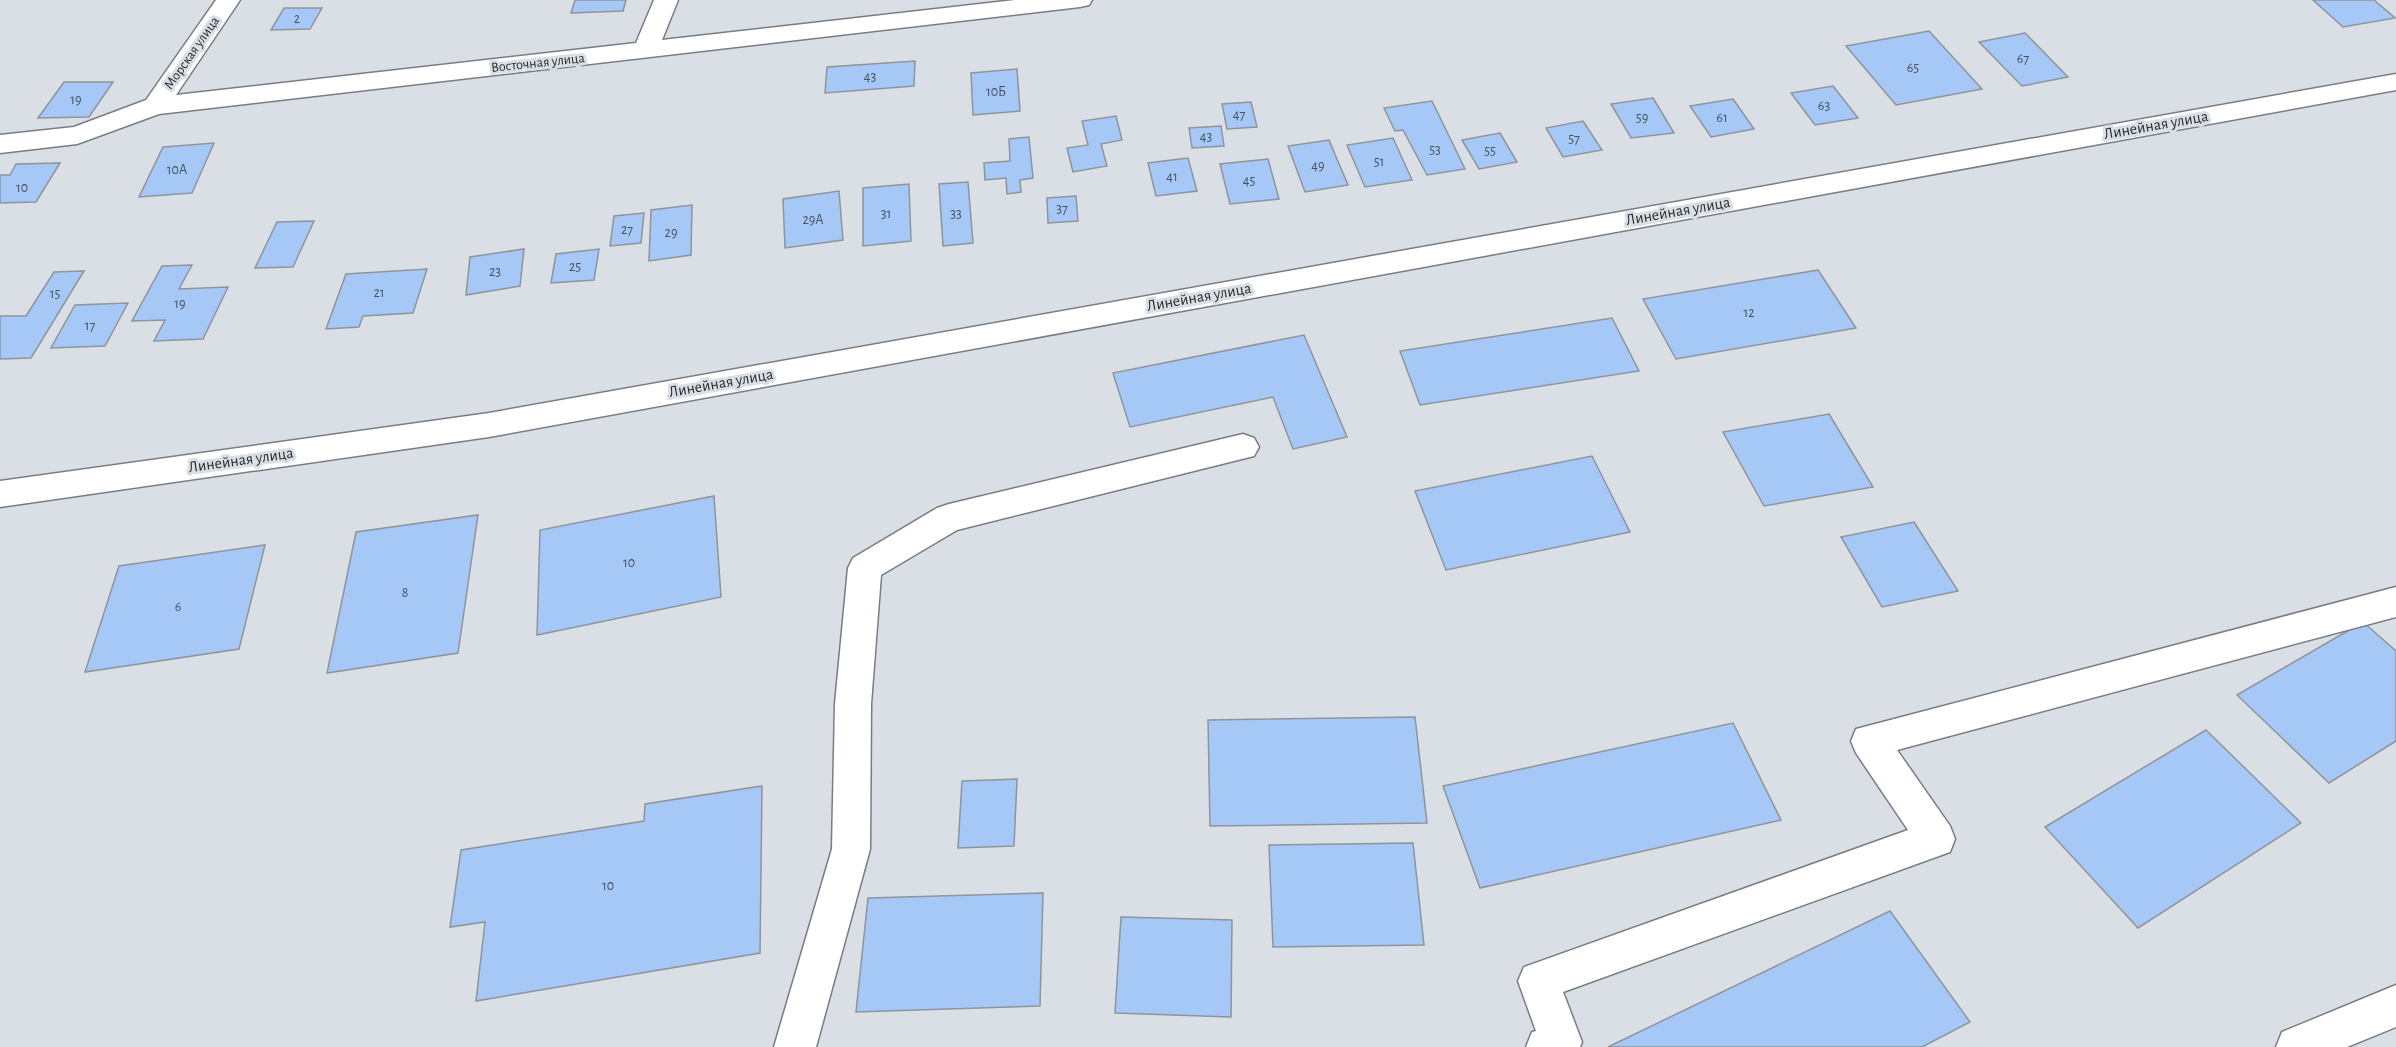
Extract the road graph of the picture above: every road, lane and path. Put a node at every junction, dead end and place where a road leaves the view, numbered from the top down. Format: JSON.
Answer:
{"nodes":[{"id":1,"x":228,"y":0,"type":"edge"},
{"id":2,"x":666,"y":0,"type":"edge"},
{"id":3,"x":1080,"y":0,"type":"edge"},
{"id":4,"x":1020,"y":4,"type":"edge"},
{"id":5,"x":645,"y":51,"type":"junction"},
{"id":6,"x":2396,"y":82,"type":"edge"},
{"id":7,"x":155,"y":106,"type":"junction"},
{"id":8,"x":0,"y":144,"type":"edge"},
{"id":9,"x":1244,"y":447,"type":"dead end"},
{"id":10,"x":0,"y":494,"type":"edge"},
{"id":11,"x":2396,"y":602,"type":"edge"},
{"id":12,"x":2396,"y":1006,"type":"edge"},
{"id":13,"x":795,"y":1047,"type":"edge"},
{"id":14,"x":1547,"y":1047,"type":"edge"},
{"id":15,"x":2297,"y":1047,"type":"edge"}],
"edges":[{"from":1,"to":7,"type":"street","name":"Морская улица"},
{"from":2,"to":5,"type":"street"},
{"from":3,"to":4,"type":"street","name":"Восточная улица"},
{"from":4,"to":5,"type":"street","name":"Восточная улица"},
{"from":5,"to":7,"type":"street","name":"Восточная улица"},
{"from":6,"to":10,"type":"street","name":"Линейная улица"},
{"from":7,"to":8,"type":"street","name":"Восточная улица"},
{"from":9,"to":13,"type":"street"},
{"from":11,"to":14,"type":"street"},
{"from":12,"to":15,"type":"street"}]}
